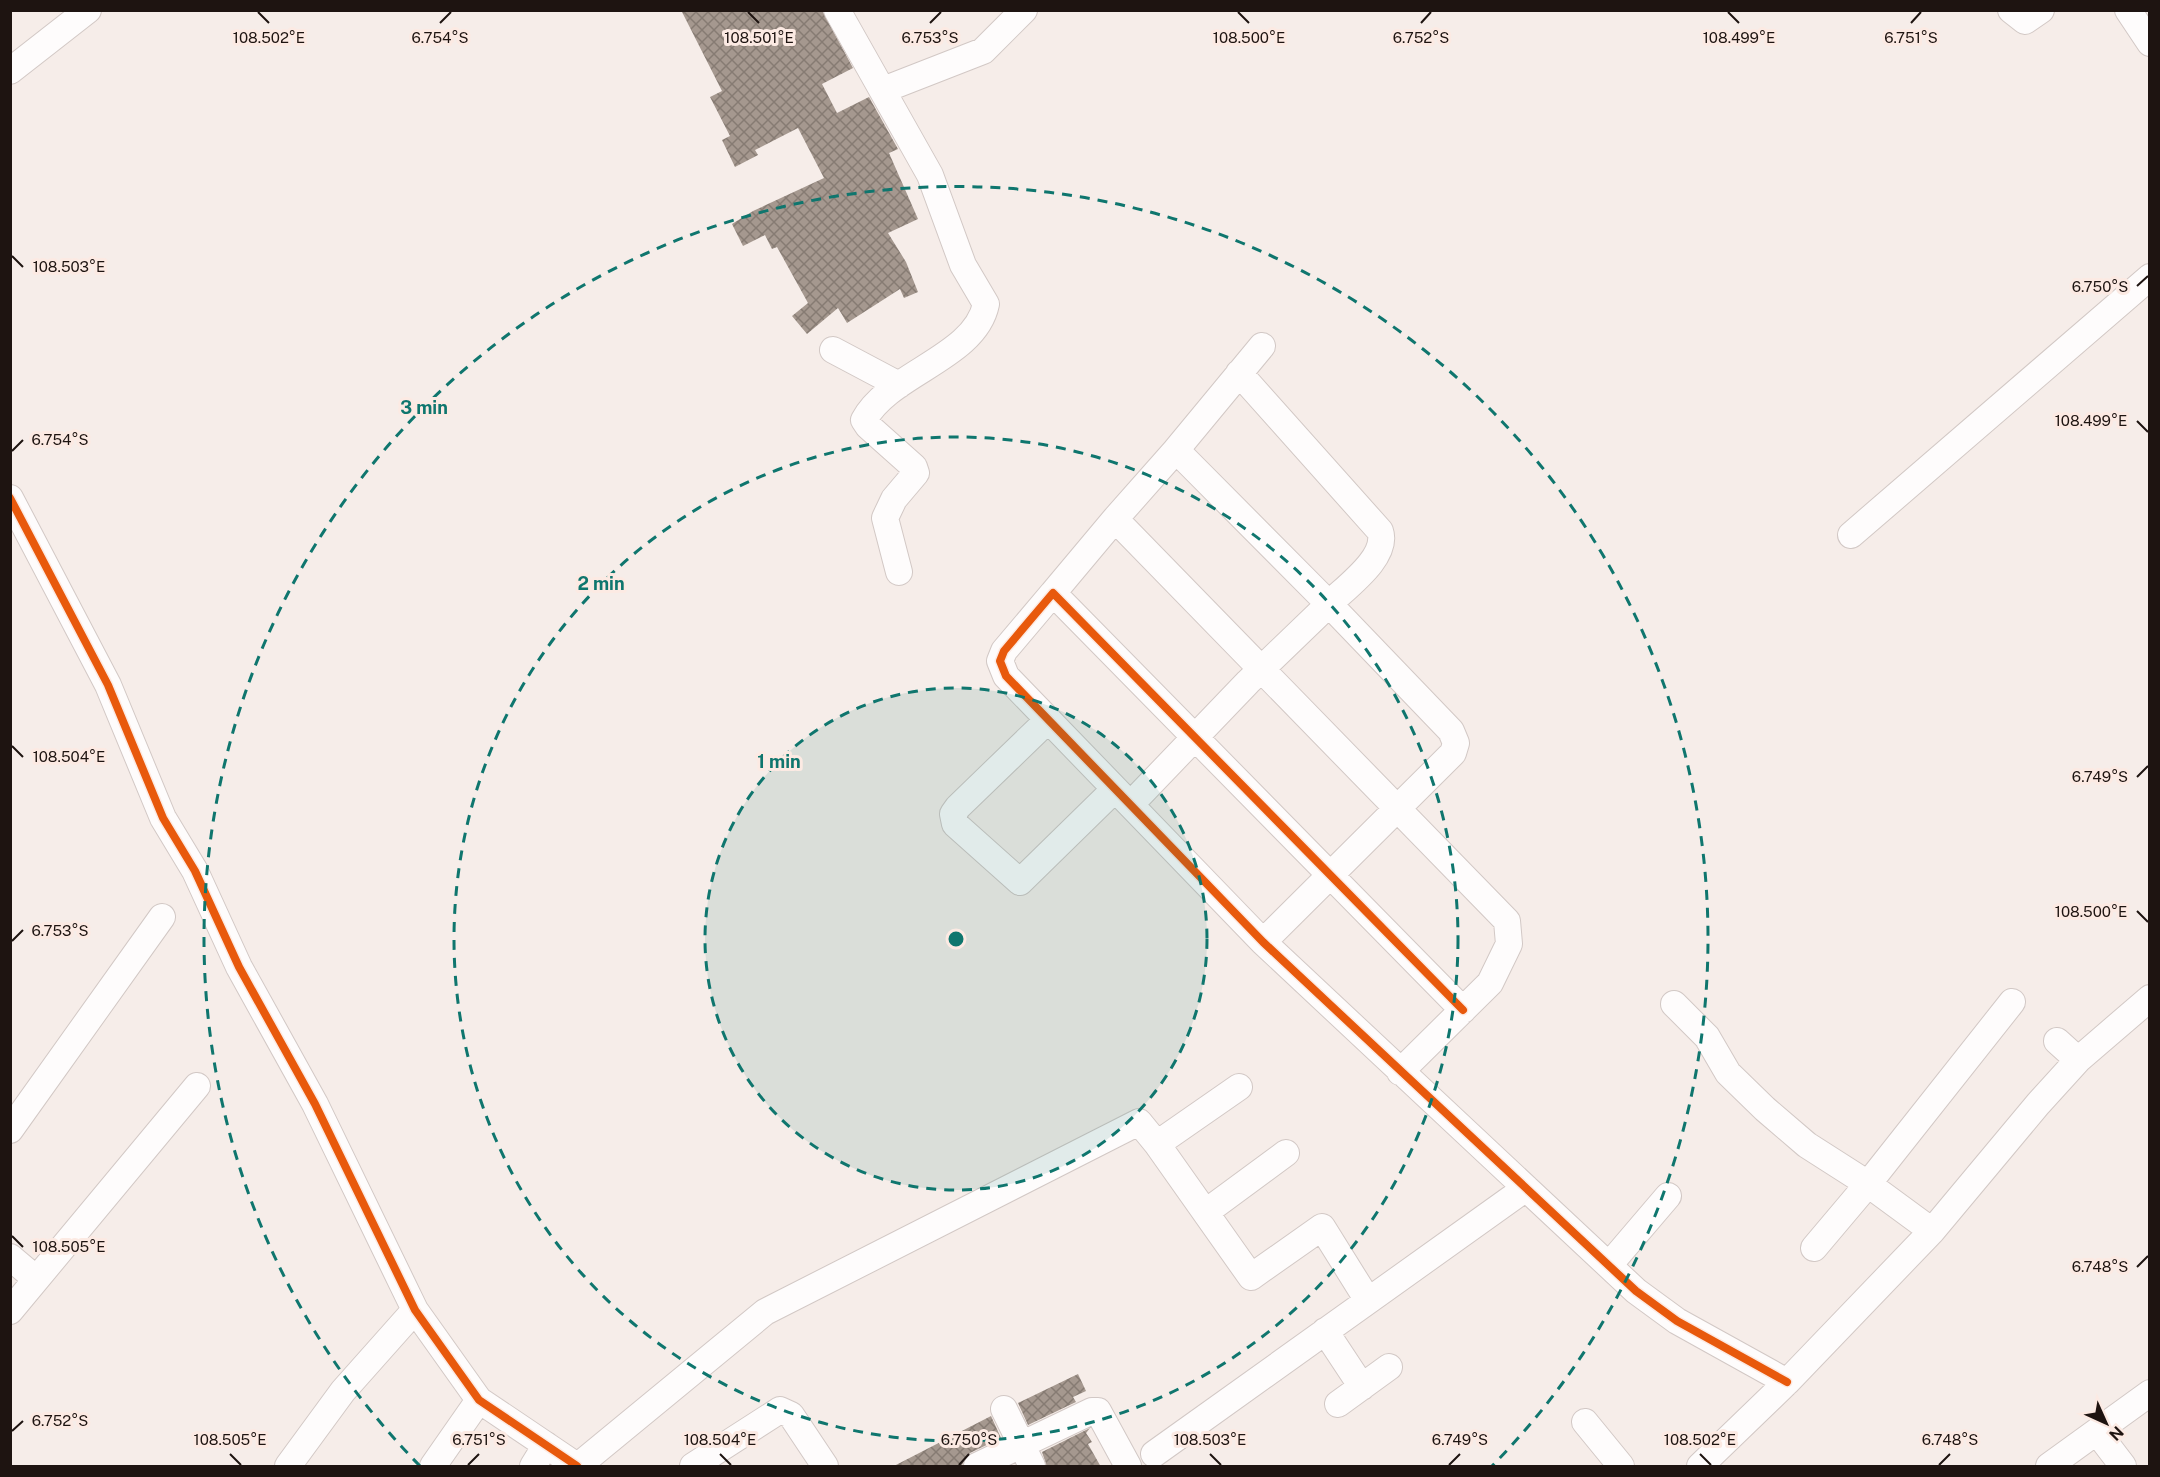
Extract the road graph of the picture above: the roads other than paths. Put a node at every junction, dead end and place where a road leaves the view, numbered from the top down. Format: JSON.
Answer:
{"nodes":[{"id":1,"x":88,"y":10,"type":"edge"},
{"id":2,"x":837,"y":10,"type":"edge"},
{"id":3,"x":1024,"y":10,"type":"edge"},
{"id":4,"x":2011,"y":10,"type":"edge"},
{"id":5,"x":2041,"y":10,"type":"edge"},
{"id":6,"x":2128,"y":10,"type":"edge"},
{"id":7,"x":2150,"y":43,"type":"edge"},
{"id":8,"x":10,"y":71,"type":"edge"},
{"id":9,"x":883,"y":90,"type":"junction"},
{"id":10,"x":2150,"y":277,"type":"edge"},
{"id":11,"x":1262,"y":345,"type":"dead end"},
{"id":12,"x":833,"y":350,"type":"dead end"},
{"id":13,"x":1239,"y":373,"type":"junction"},
{"id":14,"x":899,"y":385,"type":"junction"},
{"id":15,"x":1176,"y":450,"type":"junction"},
{"id":16,"x":10,"y":498,"type":"edge"},
{"id":17,"x":1115,"y":519,"type":"junction"},
{"id":18,"x":1851,"y":535,"type":"dead end"},
{"id":19,"x":899,"y":572,"type":"dead end"},
{"id":20,"x":1053,"y":593,"type":"junction"},
{"id":21,"x":1329,"y":604,"type":"junction"},
{"id":22,"x":1260,"y":670,"type":"junction"},
{"id":23,"x":1048,"y":720,"type":"junction"},
{"id":24,"x":1194,"y":737,"type":"junction"},
{"id":25,"x":1123,"y":797,"type":"junction"},
{"id":26,"x":1397,"y":808,"type":"junction"},
{"id":27,"x":1330,"y":876,"type":"junction"},
{"id":28,"x":162,"y":917,"type":"dead end"},
{"id":29,"x":1263,"y":942,"type":"junction"},
{"id":30,"x":2150,"y":998,"type":"edge"},
{"id":31,"x":2012,"y":1002,"type":"dead end"},
{"id":32,"x":1674,"y":1004,"type":"dead end"},
{"id":33,"x":1464,"y":1010,"type":"junction"},
{"id":34,"x":2057,"y":1041,"type":"dead end"},
{"id":35,"x":2078,"y":1060,"type":"junction"},
{"id":36,"x":1400,"y":1072,"type":"junction"},
{"id":37,"x":197,"y":1086,"type":"dead end"},
{"id":38,"x":1239,"y":1087,"type":"dead end"},
{"id":39,"x":10,"y":1130,"type":"edge"},
{"id":40,"x":1157,"y":1144,"type":"junction"},
{"id":41,"x":1286,"y":1153,"type":"dead end"},
{"id":42,"x":1868,"y":1184,"type":"junction"},
{"id":43,"x":1526,"y":1188,"type":"junction"},
{"id":44,"x":1668,"y":1196,"type":"dead end"},
{"id":45,"x":1206,"y":1212,"type":"junction"},
{"id":46,"x":1932,"y":1231,"type":"junction"},
{"id":47,"x":1814,"y":1248,"type":"dead end"},
{"id":48,"x":10,"y":1257,"type":"edge"},
{"id":49,"x":1610,"y":1264,"type":"junction"},
{"id":50,"x":36,"y":1279,"type":"junction"},
{"id":51,"x":1367,"y":1299,"type":"junction"},
{"id":52,"x":415,"y":1310,"type":"junction"},
{"id":53,"x":10,"y":1311,"type":"edge"},
{"id":54,"x":1325,"y":1331,"type":"junction"},
{"id":55,"x":1389,"y":1367,"type":"dead end"},
{"id":56,"x":1787,"y":1382,"type":"junction"},
{"id":57,"x":1362,"y":1387,"type":"junction"},
{"id":58,"x":2150,"y":1393,"type":"edge"},
{"id":59,"x":478,"y":1400,"type":"junction"},
{"id":60,"x":1338,"y":1404,"type":"dead end"},
{"id":61,"x":1004,"y":1409,"type":"dead end"},
{"id":62,"x":1585,"y":1422,"type":"dead end"},
{"id":63,"x":2097,"y":1432,"type":"junction"},
{"id":64,"x":546,"y":1445,"type":"junction"},
{"id":65,"x":1154,"y":1454,"type":"dead end"},
{"id":66,"x":1026,"y":1456,"type":"edge"},
{"id":67,"x":577,"y":1466,"type":"edge"},
{"id":68,"x":288,"y":1467,"type":"edge"},
{"id":69,"x":433,"y":1467,"type":"edge"},
{"id":70,"x":532,"y":1467,"type":"edge"},
{"id":71,"x":693,"y":1467,"type":"edge"},
{"id":72,"x":825,"y":1467,"type":"edge"},
{"id":73,"x":977,"y":1467,"type":"edge"},
{"id":74,"x":1128,"y":1467,"type":"edge"},
{"id":75,"x":1621,"y":1467,"type":"edge"},
{"id":76,"x":1700,"y":1467,"type":"edge"},
{"id":77,"x":2049,"y":1467,"type":"edge"},
{"id":78,"x":2123,"y":1467,"type":"edge"}],
"edges":[{"from":1,"to":8,"type":"street"},
{"from":2,"to":9,"type":"street"},
{"from":3,"to":9,"type":"street"},
{"from":4,"to":5,"type":"street"},
{"from":6,"to":7,"type":"street"},
{"from":9,"to":14,"type":"street"},
{"from":10,"to":18,"type":"street"},
{"from":11,"to":13,"type":"street"},
{"from":12,"to":14,"type":"street"},
{"from":13,"to":15,"type":"street"},
{"from":13,"to":21,"type":"street"},
{"from":14,"to":19,"type":"street"},
{"from":15,"to":17,"type":"street"},
{"from":15,"to":21,"type":"street"},
{"from":16,"to":52,"type":"street"},
{"from":17,"to":20,"type":"street"},
{"from":17,"to":22,"type":"street"},
{"from":20,"to":23,"type":"street"},
{"from":20,"to":24,"type":"street"},
{"from":21,"to":22,"type":"street"},
{"from":21,"to":26,"type":"street"},
{"from":22,"to":24,"type":"street"},
{"from":22,"to":26,"type":"street"},
{"from":23,"to":25,"type":"street"},
{"from":23,"to":25,"type":"street"},
{"from":24,"to":25,"type":"street"},
{"from":24,"to":27,"type":"street"},
{"from":25,"to":29,"type":"street"},
{"from":26,"to":27,"type":"street"},
{"from":26,"to":33,"type":"street"},
{"from":27,"to":29,"type":"street"},
{"from":27,"to":33,"type":"street"},
{"from":28,"to":39,"type":"street"},
{"from":29,"to":36,"type":"street"},
{"from":30,"to":35,"type":"street"},
{"from":31,"to":42,"type":"street"},
{"from":32,"to":42,"type":"street"},
{"from":33,"to":36,"type":"street"},
{"from":34,"to":35,"type":"street"},
{"from":35,"to":46,"type":"street"},
{"from":36,"to":43,"type":"street"},
{"from":37,"to":50,"type":"street"},
{"from":38,"to":40,"type":"street"},
{"from":40,"to":45,"type":"street"},
{"from":40,"to":67,"type":"street"},
{"from":41,"to":45,"type":"street"},
{"from":42,"to":46,"type":"street"},
{"from":42,"to":47,"type":"street"},
{"from":43,"to":49,"type":"street"},
{"from":43,"to":51,"type":"street"},
{"from":44,"to":49,"type":"street"},
{"from":45,"to":51,"type":"street"},
{"from":46,"to":56,"type":"street"},
{"from":48,"to":50,"type":"street"},
{"from":49,"to":56,"type":"street"},
{"from":50,"to":53,"type":"street"},
{"from":51,"to":54,"type":"street"},
{"from":52,"to":59,"type":"street"},
{"from":52,"to":68,"type":"street"},
{"from":54,"to":57,"type":"street"},
{"from":54,"to":65,"type":"street"},
{"from":55,"to":57,"type":"street"},
{"from":56,"to":76,"type":"street"},
{"from":57,"to":60,"type":"street"},
{"from":58,"to":63,"type":"street"},
{"from":59,"to":64,"type":"street"},
{"from":59,"to":69,"type":"street"},
{"from":61,"to":66,"type":"street"},
{"from":62,"to":75,"type":"street"},
{"from":63,"to":77,"type":"street"},
{"from":63,"to":78,"type":"street"},
{"from":64,"to":67,"type":"street"},
{"from":64,"to":70,"type":"street"},
{"from":66,"to":73,"type":"street"},
{"from":66,"to":74,"type":"street"},
{"from":71,"to":72,"type":"street"}]}
